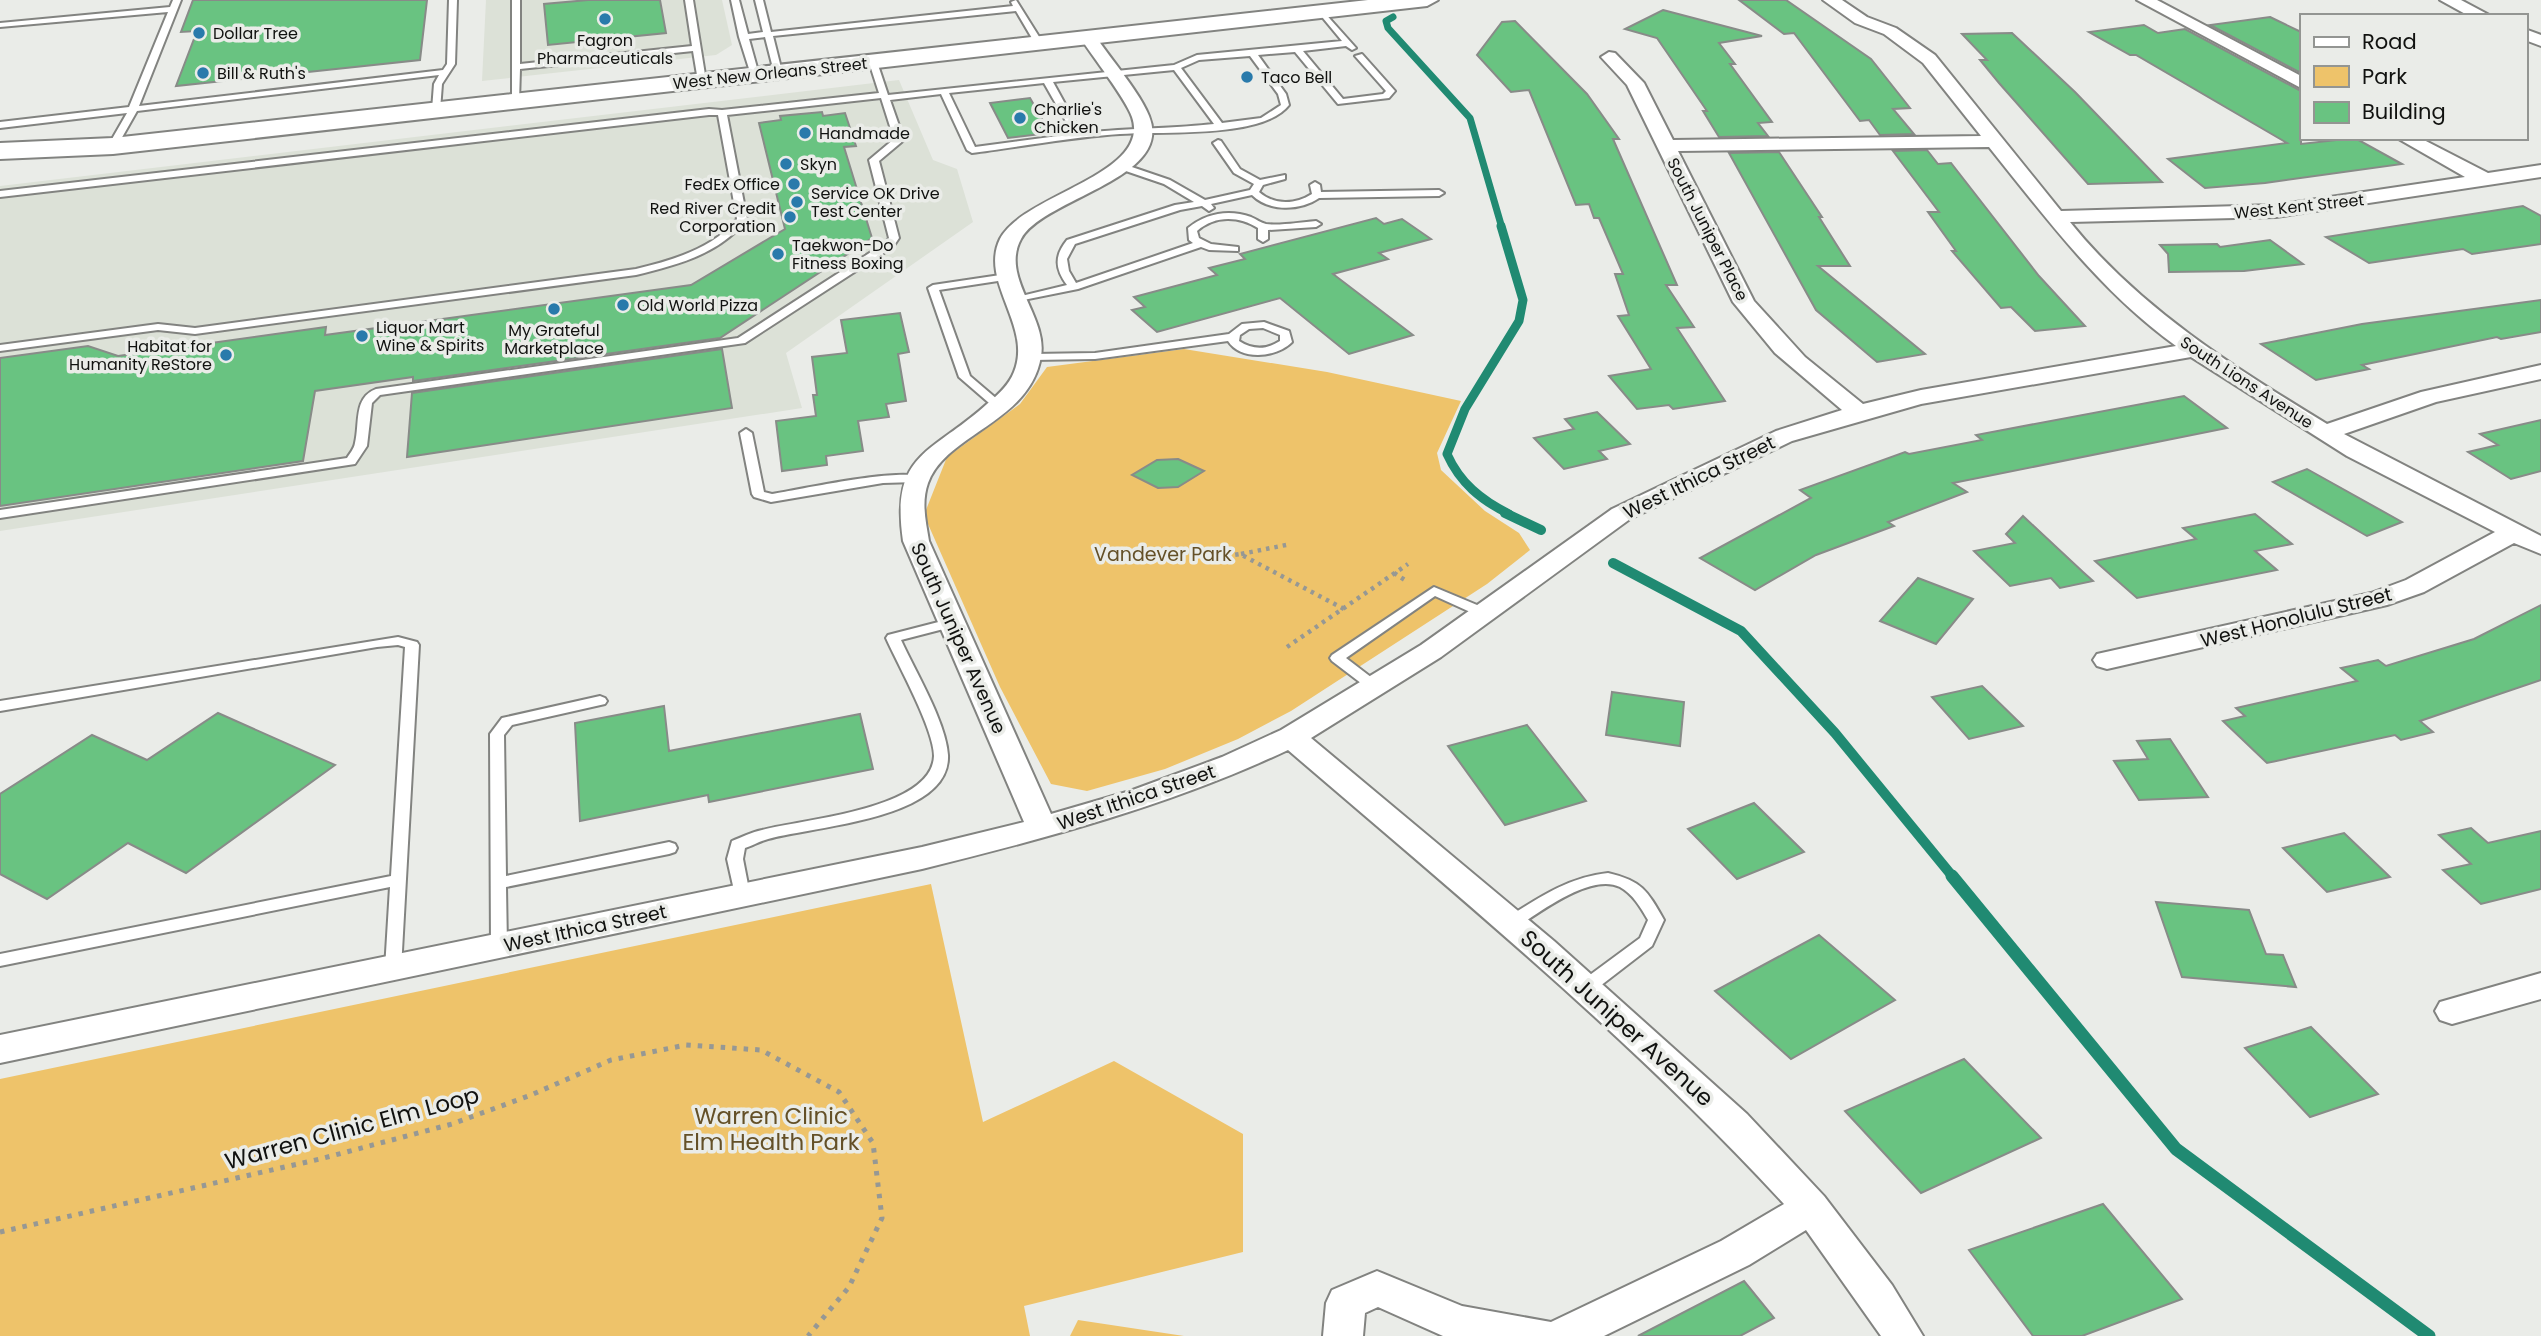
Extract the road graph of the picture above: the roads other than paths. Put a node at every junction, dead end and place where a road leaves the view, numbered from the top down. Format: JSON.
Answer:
{"nodes":[{"id":1,"x":453,"y":0,"type":"edge"},
{"id":2,"x":516,"y":0,"type":"edge"},
{"id":3,"x":689,"y":0,"type":"edge"},
{"id":4,"x":735,"y":0,"type":"edge"},
{"id":5,"x":759,"y":0,"type":"edge"},
{"id":6,"x":1427,"y":0,"type":"edge"},
{"id":7,"x":1831,"y":0,"type":"edge"},
{"id":8,"x":1858,"y":0,"type":"edge"},
{"id":9,"x":2145,"y":0,"type":"edge"},
{"id":10,"x":2448,"y":0,"type":"edge"},
{"id":11,"x":174,"y":4,"type":"edge"},
{"id":12,"x":1016,"y":4,"type":"edge"},
{"id":13,"x":1322,"y":12,"type":"junction"},
{"id":14,"x":2479,"y":14,"type":"edge"},
{"id":15,"x":0,"y":25,"type":"edge"},
{"id":16,"x":1890,"y":31,"type":"junction"},
{"id":17,"x":768,"y":34,"type":"junction"},
{"id":18,"x":743,"y":37,"type":"junction"},
{"id":19,"x":1088,"y":37,"type":"junction"},
{"id":20,"x":1039,"y":43,"type":"junction"},
{"id":21,"x":697,"y":48,"type":"junction"},
{"id":22,"x":1297,"y":49,"type":"junction"},
{"id":23,"x":1353,"y":49,"type":"junction"},
{"id":24,"x":1252,"y":52,"type":"junction"},
{"id":25,"x":1609,"y":57,"type":"dead end"},
{"id":26,"x":873,"y":62,"type":"junction"},
{"id":27,"x":515,"y":67,"type":"junction"},
{"id":28,"x":1176,"y":67,"type":"junction"},
{"id":29,"x":445,"y":72,"type":"junction"},
{"id":30,"x":1113,"y":73,"type":"junction"},
{"id":31,"x":767,"y":74,"type":"junction"},
{"id":32,"x":1047,"y":80,"type":"junction"},
{"id":33,"x":702,"y":81,"type":"junction"},
{"id":34,"x":2300,"y":82,"type":"edge"},
{"id":35,"x":944,"y":91,"type":"junction"},
{"id":36,"x":884,"y":96,"type":"junction"},
{"id":37,"x":515,"y":102,"type":"junction"},
{"id":38,"x":135,"y":107,"type":"junction"},
{"id":39,"x":436,"y":110,"type":"junction"},
{"id":40,"x":722,"y":113,"type":"junction"},
{"id":41,"x":0,"y":125,"type":"edge"},
{"id":42,"x":1220,"y":126,"type":"junction"},
{"id":43,"x":1144,"y":131,"type":"junction"},
{"id":44,"x":1079,"y":137,"type":"junction"},
{"id":45,"x":2410,"y":140,"type":"edge"},
{"id":46,"x":1996,"y":141,"type":"junction"},
{"id":47,"x":1218,"y":143,"type":"dead end"},
{"id":48,"x":113,"y":146,"type":"junction"},
{"id":49,"x":1665,"y":146,"type":"junction"},
{"id":50,"x":0,"y":151,"type":"edge"},
{"id":51,"x":0,"y":167,"type":"edge"},
{"id":52,"x":1123,"y":167,"type":"junction"},
{"id":53,"x":2541,"y":171,"type":"edge"},
{"id":54,"x":1282,"y":177,"type":"dead end"},
{"id":55,"x":2484,"y":179,"type":"junction"},
{"id":56,"x":1257,"y":187,"type":"junction"},
{"id":57,"x":1439,"y":193,"type":"dead end"},
{"id":58,"x":0,"y":194,"type":"edge"},
{"id":59,"x":1204,"y":203,"type":"junction"},
{"id":60,"x":2054,"y":217,"type":"junction"},
{"id":61,"x":1213,"y":218,"type":"junction"},
{"id":62,"x":1316,"y":224,"type":"dead end"},
{"id":63,"x":1200,"y":244,"type":"junction"},
{"id":64,"x":1234,"y":249,"type":"dead end"},
{"id":65,"x":1007,"y":276,"type":"junction"},
{"id":66,"x":1074,"y":287,"type":"junction"},
{"id":67,"x":1017,"y":300,"type":"junction"},
{"id":68,"x":1233,"y":337,"type":"dead end"},
{"id":69,"x":0,"y":348,"type":"edge"},
{"id":70,"x":2194,"y":350,"type":"junction"},
{"id":71,"x":1032,"y":357,"type":"junction"},
{"id":72,"x":2541,"y":372,"type":"edge"},
{"id":73,"x":1000,"y":407,"type":"junction"},
{"id":74,"x":1860,"y":412,"type":"junction"},
{"id":75,"x":746,"y":433,"type":"dead end"},
{"id":76,"x":2324,"y":433,"type":"junction"},
{"id":77,"x":916,"y":478,"type":"junction"},
{"id":78,"x":0,"y":514,"type":"edge"},
{"id":79,"x":2513,"y":533,"type":"junction"},
{"id":80,"x":2541,"y":546,"type":"edge"},
{"id":81,"x":1484,"y":614,"type":"junction"},
{"id":82,"x":954,"y":622,"type":"junction"},
{"id":83,"x":2107,"y":660,"type":"dead end"},
{"id":84,"x":1375,"y":687,"type":"junction"},
{"id":85,"x":600,"y":701,"type":"dead end"},
{"id":86,"x":0,"y":706,"type":"edge"},
{"id":87,"x":1291,"y":737,"type":"junction"},
{"id":88,"x":1042,"y":828,"type":"junction"},
{"id":89,"x":669,"y":848,"type":"dead end"},
{"id":90,"x":398,"y":880,"type":"junction"},
{"id":91,"x":499,"y":883,"type":"junction"},
{"id":92,"x":742,"y":895,"type":"junction"},
{"id":93,"x":1511,"y":923,"type":"junction"},
{"id":94,"x":499,"y":947,"type":"junction"},
{"id":95,"x":0,"y":960,"type":"edge"},
{"id":96,"x":393,"y":968,"type":"junction"},
{"id":97,"x":2541,"y":986,"type":"edge"},
{"id":98,"x":1585,"y":988,"type":"junction"},
{"id":99,"x":2452,"y":1011,"type":"dead end"},
{"id":100,"x":0,"y":1049,"type":"edge"},
{"id":101,"x":1811,"y":1207,"type":"junction"},
{"id":102,"x":1343,"y":1336,"type":"edge"},
{"id":103,"x":1540,"y":1336,"type":"edge"},
{"id":104,"x":1563,"y":1336,"type":"edge"},
{"id":105,"x":1903,"y":1336,"type":"edge"}],
"edges":[{"from":1,"to":29,"type":"lane"},
{"from":2,"to":27,"type":"lane"},
{"from":3,"to":21,"type":"lane"},
{"from":4,"to":18,"type":"lane"},
{"from":5,"to":17,"type":"lane"},
{"from":6,"to":13,"type":"main road","name":"West New Orleans Street"},
{"from":7,"to":16,"type":"street","name":"South Lions Avenue"},
{"from":8,"to":16,"type":"street","name":"South Lions Avenue"},
{"from":9,"to":34,"type":"street"},
{"from":10,"to":14,"type":"street"},
{"from":11,"to":15,"type":"lane"},
{"from":11,"to":38,"type":"lane"},
{"from":12,"to":17,"type":"lane"},
{"from":12,"to":20,"type":"lane"},
{"from":13,"to":19,"type":"main road","name":"West New Orleans Street"},
{"from":13,"to":23,"type":"lane"},
{"from":16,"to":46,"type":"street","name":"South Lions Avenue"},
{"from":17,"to":18,"type":"lane"},
{"from":17,"to":31,"type":"lane"},
{"from":18,"to":31,"type":"lane"},
{"from":19,"to":20,"type":"main road","name":"West New Orleans Street"},
{"from":19,"to":30,"type":"street"},
{"from":20,"to":26,"type":"main road","name":"West New Orleans Street"},
{"from":21,"to":27,"type":"lane"},
{"from":21,"to":33,"type":"lane"},
{"from":22,"to":23,"type":"lane"},
{"from":22,"to":23,"type":"lane"},
{"from":22,"to":24,"type":"lane"},
{"from":24,"to":28,"type":"lane"},
{"from":24,"to":42,"type":"lane"},
{"from":25,"to":49,"type":"street","name":"South Juniper Place"},
{"from":26,"to":31,"type":"main road","name":"West New Orleans Street"},
{"from":26,"to":36,"type":"lane"},
{"from":27,"to":37,"type":"lane"},
{"from":28,"to":30,"type":"lane"},
{"from":28,"to":42,"type":"lane"},
{"from":29,"to":38,"type":"lane"},
{"from":29,"to":39,"type":"lane"},
{"from":30,"to":32,"type":"lane"},
{"from":30,"to":43,"type":"street"},
{"from":31,"to":33,"type":"main road","name":"West New Orleans Street"},
{"from":32,"to":35,"type":"lane"},
{"from":32,"to":44,"type":"lane"},
{"from":33,"to":37,"type":"main road","name":"West New Orleans Street"},
{"from":35,"to":36,"type":"lane"},
{"from":35,"to":44,"type":"lane"},
{"from":36,"to":40,"type":"lane"},
{"from":36,"to":78,"type":"lane"},
{"from":37,"to":39,"type":"main road","name":"West New Orleans Street"},
{"from":38,"to":41,"type":"lane"},
{"from":38,"to":48,"type":"lane"},
{"from":39,"to":48,"type":"main road","name":"West New Orleans Street"},
{"from":40,"to":58,"type":"lane"},
{"from":40,"to":69,"type":"lane"},
{"from":42,"to":43,"type":"lane"},
{"from":43,"to":44,"type":"lane"},
{"from":43,"to":52,"type":"street"},
{"from":45,"to":55,"type":"street"},
{"from":46,"to":49,"type":"street"},
{"from":46,"to":60,"type":"street","name":"South Lions Avenue"},
{"from":47,"to":56,"type":"lane"},
{"from":48,"to":50,"type":"main road","name":"West New Orleans Street"},
{"from":48,"to":51,"type":"main road","name":"West New Orleans Street"},
{"from":49,"to":74,"type":"street","name":"South Juniper Place"},
{"from":52,"to":59,"type":"lane"},
{"from":52,"to":65,"type":"street"},
{"from":53,"to":55,"type":"street","name":"West Kent Street"},
{"from":54,"to":56,"type":"lane"},
{"from":55,"to":60,"type":"street","name":"West Kent Street"},
{"from":56,"to":57,"type":"lane"},
{"from":56,"to":59,"type":"lane"},
{"from":59,"to":61,"type":"lane"},
{"from":59,"to":66,"type":"lane"},
{"from":60,"to":70,"type":"street","name":"South Lions Avenue"},
{"from":61,"to":62,"type":"lane"},
{"from":61,"to":63,"type":"lane"},
{"from":63,"to":64,"type":"lane"},
{"from":63,"to":66,"type":"lane"},
{"from":65,"to":67,"type":"street"},
{"from":65,"to":73,"type":"lane"},
{"from":66,"to":67,"type":"lane"},
{"from":67,"to":71,"type":"street"},
{"from":68,"to":71,"type":"lane"},
{"from":70,"to":74,"type":"street","name":"West Ithica Street"},
{"from":70,"to":76,"type":"street","name":"South Lions Avenue"},
{"from":71,"to":73,"type":"street"},
{"from":72,"to":76,"type":"street"},
{"from":73,"to":77,"type":"street"},
{"from":74,"to":81,"type":"street","name":"West Ithica Street"},
{"from":75,"to":77,"type":"lane"},
{"from":76,"to":79,"type":"street","name":"South Lions Avenue"},
{"from":77,"to":82,"type":"street","name":"South Juniper Avenue"},
{"from":79,"to":80,"type":"street","name":"South Lions Avenue"},
{"from":79,"to":83,"type":"street","name":"West Honolulu Street"},
{"from":81,"to":84,"type":"street","name":"West Ithica Street"},
{"from":81,"to":84,"type":"lane"},
{"from":82,"to":88,"type":"street","name":"South Juniper Avenue"},
{"from":82,"to":92,"type":"lane"},
{"from":84,"to":87,"type":"street","name":"West Ithica Street"},
{"from":85,"to":91,"type":"lane"},
{"from":86,"to":90,"type":"lane"},
{"from":87,"to":88,"type":"street","name":"West Ithica Street"},
{"from":87,"to":93,"type":"street","name":"South Juniper Avenue"},
{"from":88,"to":92,"type":"street","name":"West Ithica Street"},
{"from":89,"to":91,"type":"lane"},
{"from":90,"to":95,"type":"lane"},
{"from":90,"to":96,"type":"lane"},
{"from":91,"to":94,"type":"lane"},
{"from":92,"to":94,"type":"street","name":"West Ithica Street"},
{"from":93,"to":98,"type":"street","name":"South Juniper Avenue"},
{"from":93,"to":98,"type":"lane"},
{"from":94,"to":96,"type":"street","name":"West Ithica Street"},
{"from":96,"to":100,"type":"street","name":"West Ithica Street"},
{"from":97,"to":99,"type":"street"},
{"from":98,"to":101,"type":"street","name":"South Juniper Avenue"},
{"from":101,"to":104,"type":"street"},
{"from":101,"to":105,"type":"street","name":"South Juniper Avenue"},
{"from":102,"to":103,"type":"street"}]}
